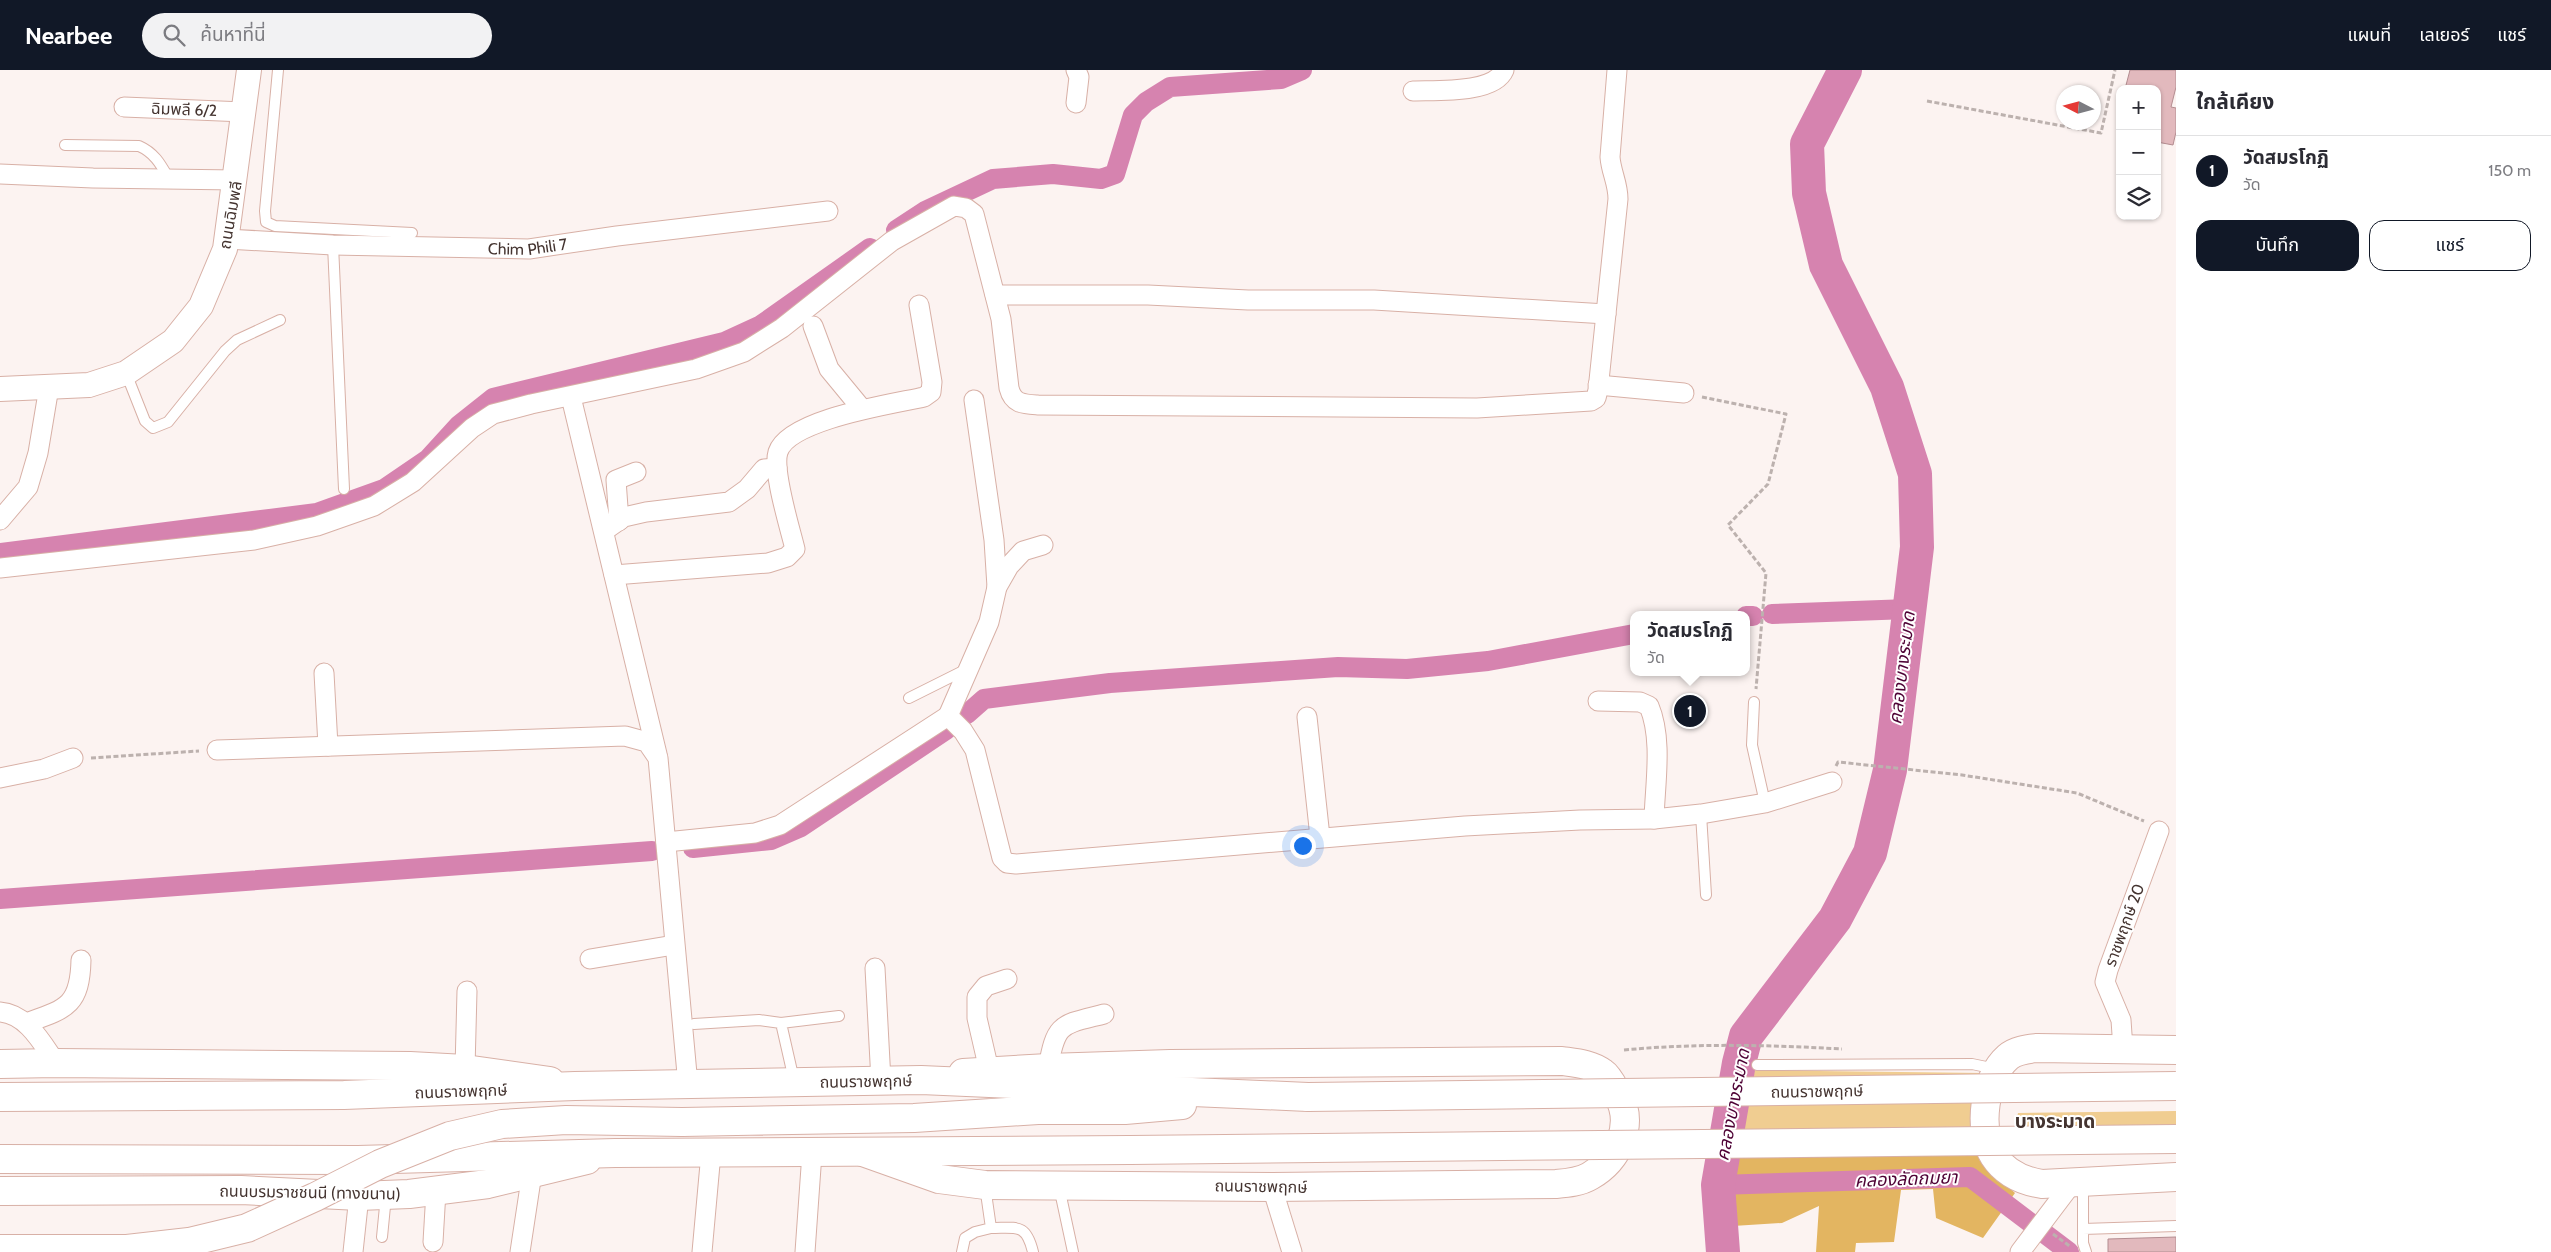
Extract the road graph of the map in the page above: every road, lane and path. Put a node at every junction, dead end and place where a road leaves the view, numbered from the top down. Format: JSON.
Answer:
{"nodes":[{"id":1,"x":249,"y":70,"type":"edge"},
{"id":2,"x":278,"y":70,"type":"edge"},
{"id":3,"x":1076,"y":70,"type":"edge"},
{"id":4,"x":1504,"y":70,"type":"edge"},
{"id":5,"x":1617,"y":70,"type":"edge"},
{"id":6,"x":2115,"y":70,"type":"edge"},
{"id":7,"x":1413,"y":91,"type":"dead end"},
{"id":8,"x":1927,"y":101,"type":"dead end"},
{"id":9,"x":1076,"y":103,"type":"dead end"},
{"id":10,"x":124,"y":107,"type":"dead end"},
{"id":11,"x":244,"y":112,"type":"junction"},
{"id":12,"x":65,"y":145,"type":"dead end"},
{"id":13,"x":0,"y":174,"type":"edge"},
{"id":14,"x":169,"y":179,"type":"junction"},
{"id":15,"x":236,"y":180,"type":"junction"},
{"id":16,"x":828,"y":211,"type":"dead end"},
{"id":17,"x":412,"y":233,"type":"dead end"},
{"id":18,"x":227,"y":238,"type":"junction"},
{"id":19,"x":333,"y":244,"type":"junction"},
{"id":20,"x":995,"y":294,"type":"junction"},
{"id":21,"x":919,"y":305,"type":"dead end"},
{"id":22,"x":1606,"y":314,"type":"junction"},
{"id":23,"x":280,"y":320,"type":"dead end"},
{"id":24,"x":813,"y":326,"type":"dead end"},
{"id":25,"x":126,"y":373,"type":"junction"},
{"id":26,"x":1598,"y":385,"type":"junction"},
{"id":27,"x":49,"y":387,"type":"junction"},
{"id":28,"x":0,"y":389,"type":"edge"},
{"id":29,"x":1684,"y":393,"type":"joint"},
{"id":30,"x":571,"y":397,"type":"junction"},
{"id":31,"x":974,"y":400,"type":"dead end"},
{"id":32,"x":862,"y":408,"type":"junction"},
{"id":33,"x":776,"y":468,"type":"junction"},
{"id":34,"x":636,"y":472,"type":"dead end"},
{"id":35,"x":344,"y":489,"type":"dead end"},
{"id":36,"x":0,"y":520,"type":"edge"},
{"id":37,"x":612,"y":526,"type":"junction"},
{"id":38,"x":1043,"y":545,"type":"dead end"},
{"id":39,"x":0,"y":568,"type":"edge"},
{"id":40,"x":614,"y":574,"type":"junction"},
{"id":41,"x":997,"y":587,"type":"junction"},
{"id":42,"x":968,"y":669,"type":"junction"},
{"id":43,"x":324,"y":674,"type":"dead end"},
{"id":44,"x":909,"y":698,"type":"dead end"},
{"id":45,"x":1598,"y":701,"type":"dead end"},
{"id":46,"x":1754,"y":702,"type":"joint"},
{"id":47,"x":948,"y":716,"type":"junction"},
{"id":48,"x":1307,"y":717,"type":"dead end"},
{"id":49,"x":328,"y":746,"type":"junction"},
{"id":50,"x":217,"y":750,"type":"joint"},
{"id":51,"x":73,"y":758,"type":"joint"},
{"id":52,"x":658,"y":758,"type":"junction"},
{"id":53,"x":0,"y":778,"type":"edge"},
{"id":54,"x":1832,"y":782,"type":"joint"},
{"id":55,"x":1765,"y":803,"type":"junction"},
{"id":56,"x":1701,"y":814,"type":"junction"},
{"id":57,"x":1654,"y":819,"type":"junction"},
{"id":58,"x":2159,"y":831,"type":"joint"},
{"id":59,"x":1320,"y":838,"type":"junction"},
{"id":60,"x":666,"y":842,"type":"junction"},
{"id":61,"x":1706,"y":895,"type":"dead end"},
{"id":62,"x":674,"y":945,"type":"junction"},
{"id":63,"x":590,"y":959,"type":"dead end"},
{"id":64,"x":81,"y":960,"type":"dead end"},
{"id":65,"x":875,"y":968,"type":"dead end"},
{"id":66,"x":1007,"y":979,"type":"dead end"},
{"id":67,"x":466,"y":991,"type":"dead end"},
{"id":68,"x":0,"y":1012,"type":"edge"},
{"id":69,"x":1104,"y":1014,"type":"dead end"},
{"id":70,"x":839,"y":1016,"type":"dead end"},
{"id":71,"x":26,"y":1023,"type":"junction"},
{"id":72,"x":781,"y":1023,"type":"junction"},
{"id":73,"x":694,"y":1024,"type":"dead end"},
{"id":74,"x":1786,"y":1046,"type":"dead end"},
{"id":75,"x":2123,"y":1049,"type":"junction"},
{"id":76,"x":1624,"y":1050,"type":"dead end"},
{"id":77,"x":2176,"y":1050,"type":"edge"},
{"id":78,"x":56,"y":1063,"type":"junction"},
{"id":79,"x":0,"y":1064,"type":"edge"},
{"id":80,"x":1757,"y":1066,"type":"dead end"},
{"id":81,"x":466,"y":1068,"type":"junction"},
{"id":82,"x":1048,"y":1068,"type":"junction"},
{"id":83,"x":1999,"y":1069,"type":"junction"},
{"id":84,"x":990,"y":1070,"type":"junction"},
{"id":85,"x":921,"y":1080,"type":"junction"},
{"id":86,"x":882,"y":1081,"type":"junction"},
{"id":87,"x":794,"y":1083,"type":"junction"},
{"id":88,"x":688,"y":1085,"type":"junction"},
{"id":89,"x":575,"y":1086,"type":"junction"},
{"id":90,"x":2176,"y":1086,"type":"edge"},
{"id":91,"x":0,"y":1097,"type":"edge"},
{"id":92,"x":1279,"y":1097,"type":"junction"},
{"id":93,"x":2176,"y":1139,"type":"edge"},
{"id":94,"x":863,"y":1152,"type":"junction"},
{"id":95,"x":615,"y":1153,"type":"junction"},
{"id":96,"x":711,"y":1153,"type":"junction"},
{"id":97,"x":812,"y":1153,"type":"junction"},
{"id":98,"x":0,"y":1159,"type":"edge"},
{"id":99,"x":532,"y":1173,"type":"junction"},
{"id":100,"x":2176,"y":1177,"type":"edge"},
{"id":101,"x":2078,"y":1182,"type":"junction"},
{"id":102,"x":985,"y":1185,"type":"junction"},
{"id":103,"x":1059,"y":1186,"type":"junction"},
{"id":104,"x":1272,"y":1187,"type":"junction"},
{"id":105,"x":0,"y":1191,"type":"edge"},
{"id":106,"x":436,"y":1191,"type":"junction"},
{"id":107,"x":386,"y":1195,"type":"junction"},
{"id":108,"x":360,"y":1196,"type":"junction"},
{"id":109,"x":2042,"y":1226,"type":"junction"},
{"id":110,"x":2176,"y":1226,"type":"edge"},
{"id":111,"x":991,"y":1228,"type":"junction"},
{"id":112,"x":2083,"y":1229,"type":"junction"},
{"id":113,"x":382,"y":1237,"type":"dead end"},
{"id":114,"x":432,"y":1242,"type":"dead end"},
{"id":115,"x":2024,"y":1247,"type":"edge"},
{"id":116,"x":0,"y":1249,"type":"edge"},
{"id":117,"x":1287,"y":1250,"type":"edge"},
{"id":118,"x":353,"y":1252,"type":"edge"},
{"id":119,"x":520,"y":1252,"type":"edge"},
{"id":120,"x":702,"y":1252,"type":"edge"},
{"id":121,"x":805,"y":1252,"type":"edge"},
{"id":122,"x":962,"y":1252,"type":"edge"},
{"id":123,"x":1033,"y":1252,"type":"edge"},
{"id":124,"x":1073,"y":1252,"type":"edge"},
{"id":125,"x":2077,"y":1252,"type":"edge"},
{"id":126,"x":2086,"y":1252,"type":"edge"}],
"edges":[{"from":1,"to":11,"type":"street","name":"ถนนฉิมพลี"},
{"from":2,"to":17,"type":"lane"},
{"from":3,"to":9,"type":"street"},
{"from":4,"to":7,"type":"street"},
{"from":5,"to":22,"type":"street"},
{"from":6,"to":8,"type":"path"},
{"from":10,"to":11,"type":"street","name":"ฉิมพลี 6/2"},
{"from":11,"to":15,"type":"street","name":"ถนนฉิมพลี"},
{"from":12,"to":14,"type":"lane"},
{"from":13,"to":14,"type":"street"},
{"from":14,"to":15,"type":"street"},
{"from":15,"to":18,"type":"street","name":"ถนนฉิมพลี"},
{"from":16,"to":19,"type":"street","name":"Chim Phili 7"},
{"from":18,"to":19,"type":"street","name":"Chim Phili 7"},
{"from":18,"to":25,"type":"street","name":"ถนนฉิมพลี"},
{"from":19,"to":35,"type":"lane"},
{"from":20,"to":22,"type":"street"},
{"from":20,"to":26,"type":"street"},
{"from":20,"to":30,"type":"street"},
{"from":21,"to":32,"type":"street"},
{"from":22,"to":26,"type":"street"},
{"from":23,"to":25,"type":"lane"},
{"from":24,"to":32,"type":"street"},
{"from":25,"to":27,"type":"street","name":"ถนนฉิมพลี"},
{"from":26,"to":29,"type":"street"},
{"from":27,"to":28,"type":"street","name":"ถนนฉิมพลี"},
{"from":27,"to":36,"type":"street"},
{"from":29,"to":46,"type":"path"},
{"from":30,"to":37,"type":"street"},
{"from":30,"to":39,"type":"street"},
{"from":31,"to":41,"type":"street"},
{"from":32,"to":33,"type":"street"},
{"from":33,"to":37,"type":"street"},
{"from":33,"to":40,"type":"street"},
{"from":34,"to":37,"type":"street"},
{"from":37,"to":40,"type":"street"},
{"from":38,"to":41,"type":"street"},
{"from":40,"to":52,"type":"street"},
{"from":41,"to":42,"type":"street"},
{"from":42,"to":44,"type":"lane"},
{"from":42,"to":47,"type":"street"},
{"from":43,"to":49,"type":"street"},
{"from":45,"to":57,"type":"street"},
{"from":46,"to":55,"type":"lane"},
{"from":47,"to":59,"type":"street"},
{"from":47,"to":60,"type":"street"},
{"from":48,"to":59,"type":"street"},
{"from":49,"to":50,"type":"street"},
{"from":49,"to":52,"type":"street"},
{"from":50,"to":51,"type":"path"},
{"from":51,"to":53,"type":"street"},
{"from":52,"to":60,"type":"street"},
{"from":54,"to":55,"type":"street"},
{"from":54,"to":58,"type":"path"},
{"from":55,"to":56,"type":"street"},
{"from":56,"to":57,"type":"street"},
{"from":56,"to":61,"type":"lane"},
{"from":57,"to":59,"type":"street"},
{"from":58,"to":75,"type":"street","name":"ราชพฤกษ์ 20"},
{"from":60,"to":62,"type":"street"},
{"from":62,"to":63,"type":"street"},
{"from":62,"to":88,"type":"street"},
{"from":64,"to":71,"type":"street"},
{"from":65,"to":86,"type":"street"},
{"from":66,"to":84,"type":"street"},
{"from":67,"to":81,"type":"street"},
{"from":68,"to":71,"type":"street"},
{"from":69,"to":82,"type":"street"},
{"from":70,"to":72,"type":"lane"},
{"from":71,"to":78,"type":"street"},
{"from":72,"to":73,"type":"lane"},
{"from":72,"to":87,"type":"lane"},
{"from":74,"to":76,"type":"path"},
{"from":75,"to":77,"type":"main road"},
{"from":75,"to":83,"type":"main road"},
{"from":78,"to":79,"type":"main road"},
{"from":78,"to":81,"type":"main road"},
{"from":80,"to":83,"type":"lane"},
{"from":81,"to":89,"type":"main road"},
{"from":82,"to":84,"type":"main road","name":"ถนนราชพฤกษ์"},
{"from":82,"to":104,"type":"main road","name":"ถนนราชพฤกษ์"},
{"from":83,"to":101,"type":"main road"},
{"from":84,"to":85,"type":"main road","name":"ถนนราชพฤกษ์"},
{"from":85,"to":86,"type":"main road","name":"ถนนราชพฤกษ์"},
{"from":85,"to":92,"type":"main road","name":"ถนนราชพฤกษ์"},
{"from":86,"to":87,"type":"main road","name":"ถนนราชพฤกษ์"},
{"from":87,"to":88,"type":"main road","name":"ถนนราชพฤกษ์"},
{"from":88,"to":89,"type":"main road","name":"ถนนราชพฤกษ์"},
{"from":89,"to":91,"type":"main road","name":"ถนนราชพฤกษ์"},
{"from":90,"to":92,"type":"main road","name":"ถนนราชพฤกษ์","bridge":true},
{"from":92,"to":116,"type":"main road","bridge":true},
{"from":93,"to":94,"type":"main road","name":"ถนนราชพฤกษ์","bridge":true},
{"from":94,"to":97,"type":"main road","name":"ถนนราชพฤกษ์"},
{"from":94,"to":102,"type":"main road","name":"ถนนราชพฤกษ์"},
{"from":95,"to":96,"type":"main road","name":"ถนนราชพฤกษ์"},
{"from":95,"to":98,"type":"main road","name":"ถนนราชพฤกษ์"},
{"from":95,"to":99,"type":"main road","name":"ถนนบรมราชชนนี (ทางขนาน)"},
{"from":96,"to":97,"type":"main road","name":"ถนนราชพฤกษ์"},
{"from":96,"to":120,"type":"street"},
{"from":97,"to":121,"type":"street"},
{"from":99,"to":106,"type":"main road","name":"ถนนบรมราชชนนี (ทางขนาน)"},
{"from":99,"to":119,"type":"street"},
{"from":100,"to":101,"type":"main road"},
{"from":101,"to":109,"type":"street"},
{"from":101,"to":112,"type":"lane"},
{"from":102,"to":103,"type":"main road","name":"ถนนราชพฤกษ์"},
{"from":102,"to":111,"type":"lane"},
{"from":103,"to":104,"type":"main road","name":"ถนนราชพฤกษ์"},
{"from":103,"to":124,"type":"lane"},
{"from":104,"to":117,"type":"street"},
{"from":105,"to":108,"type":"main road","name":"ถนนบรมราชชนนี (ทางขนาน)"},
{"from":106,"to":107,"type":"main road","name":"ถนนบรมราชชนนี (ทางขนาน)"},
{"from":106,"to":114,"type":"street"},
{"from":107,"to":108,"type":"main road","name":"ถนนบรมราชชนนี (ทางขนาน)"},
{"from":107,"to":113,"type":"lane"},
{"from":108,"to":118,"type":"street"},
{"from":109,"to":115,"type":"street"},
{"from":109,"to":125,"type":"path"},
{"from":110,"to":112,"type":"lane"},
{"from":111,"to":122,"type":"lane"},
{"from":111,"to":123,"type":"lane"},
{"from":112,"to":126,"type":"lane"}]}
